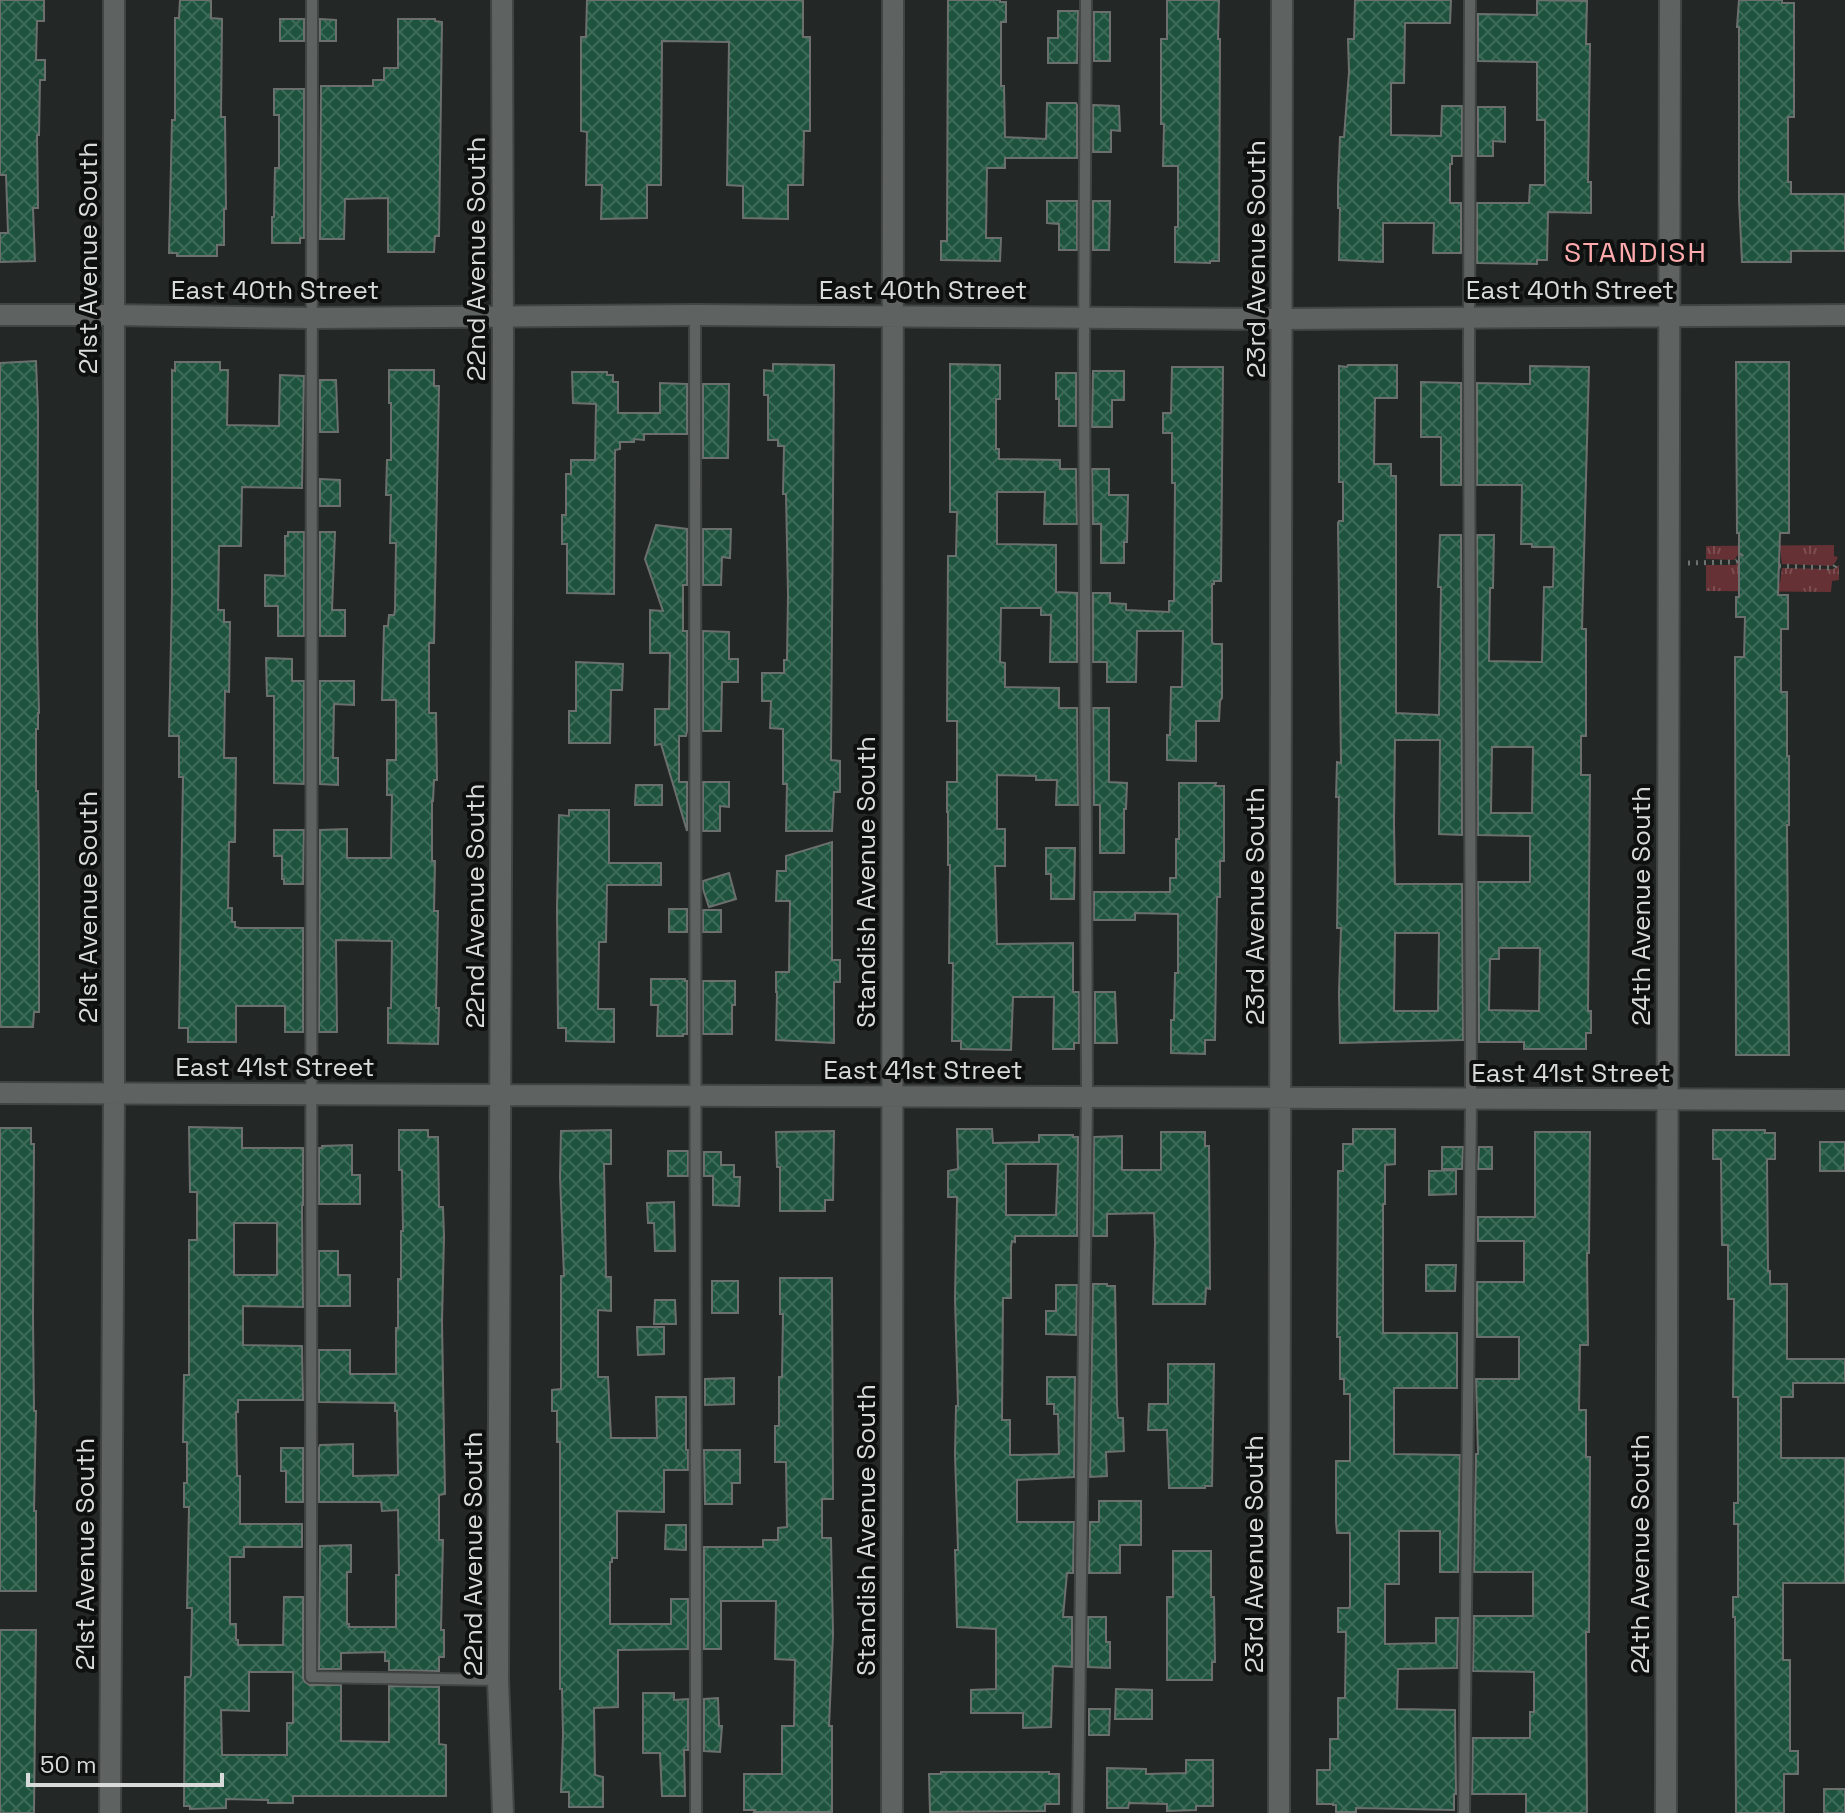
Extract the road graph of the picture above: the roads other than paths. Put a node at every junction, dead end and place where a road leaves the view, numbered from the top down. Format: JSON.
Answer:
{"nodes":[{"id":1,"x":114,"y":0,"type":"edge"},
{"id":2,"x":312,"y":0,"type":"edge"},
{"id":3,"x":502,"y":0,"type":"edge"},
{"id":4,"x":893,"y":0,"type":"edge"},
{"id":5,"x":1086,"y":0,"type":"edge"},
{"id":6,"x":1282,"y":0,"type":"edge"},
{"id":7,"x":1470,"y":0,"type":"edge"},
{"id":8,"x":1670,"y":0,"type":"edge"},
{"id":9,"x":0,"y":315,"type":"edge"},
{"id":10,"x":114,"y":315,"type":"junction"},
{"id":11,"x":502,"y":315,"type":"junction"},
{"id":12,"x":695,"y":315,"type":"junction"},
{"id":13,"x":1845,"y":315,"type":"edge"},
{"id":14,"x":894,"y":316,"type":"junction"},
{"id":15,"x":1469,"y":316,"type":"junction"},
{"id":16,"x":1668,"y":316,"type":"junction"},
{"id":17,"x":1084,"y":317,"type":"junction"},
{"id":18,"x":311,"y":318,"type":"junction"},
{"id":19,"x":1282,"y":319,"type":"junction"},
{"id":20,"x":0,"y":1093,"type":"edge"},
{"id":21,"x":114,"y":1093,"type":"junction"},
{"id":22,"x":312,"y":1093,"type":"junction"},
{"id":23,"x":501,"y":1094,"type":"junction"},
{"id":24,"x":696,"y":1094,"type":"junction"},
{"id":25,"x":892,"y":1096,"type":"junction"},
{"id":26,"x":1087,"y":1096,"type":"junction"},
{"id":27,"x":1281,"y":1098,"type":"junction"},
{"id":28,"x":1471,"y":1099,"type":"junction"},
{"id":29,"x":1667,"y":1099,"type":"junction"},
{"id":30,"x":1845,"y":1100,"type":"edge"},
{"id":31,"x":498,"y":1680,"type":"junction"},
{"id":32,"x":110,"y":1813,"type":"edge"},
{"id":33,"x":503,"y":1813,"type":"edge"},
{"id":34,"x":696,"y":1813,"type":"edge"},
{"id":35,"x":892,"y":1813,"type":"edge"},
{"id":36,"x":1078,"y":1813,"type":"edge"},
{"id":37,"x":1279,"y":1813,"type":"edge"},
{"id":38,"x":1464,"y":1813,"type":"edge"},
{"id":39,"x":1666,"y":1813,"type":"edge"}],
"edges":[{"from":1,"to":10,"type":"street","name":"21st Avenue South"},
{"from":2,"to":18,"type":"lane"},
{"from":3,"to":11,"type":"street","name":"22nd Avenue South"},
{"from":4,"to":14,"type":"street","name":"Standish Avenue South"},
{"from":5,"to":17,"type":"lane"},
{"from":6,"to":19,"type":"street","name":"23rd Avenue South"},
{"from":7,"to":15,"type":"lane"},
{"from":8,"to":16,"type":"street","name":"24th Avenue South"},
{"from":9,"to":10,"type":"street","name":"East 40th Street"},
{"from":10,"to":18,"type":"street","name":"East 40th Street"},
{"from":10,"to":21,"type":"street","name":"21st Avenue South"},
{"from":11,"to":12,"type":"street","name":"East 40th Street"},
{"from":11,"to":18,"type":"street","name":"East 40th Street"},
{"from":11,"to":23,"type":"street","name":"22nd Avenue South"},
{"from":12,"to":14,"type":"street","name":"East 40th Street"},
{"from":12,"to":24,"type":"lane"},
{"from":13,"to":16,"type":"street","name":"East 40th Street"},
{"from":14,"to":17,"type":"street","name":"East 40th Street"},
{"from":14,"to":25,"type":"street","name":"Standish Avenue South"},
{"from":15,"to":16,"type":"street","name":"East 40th Street"},
{"from":15,"to":19,"type":"street","name":"East 40th Street"},
{"from":15,"to":28,"type":"lane"},
{"from":16,"to":29,"type":"street","name":"24th Avenue South"},
{"from":17,"to":19,"type":"street","name":"East 40th Street"},
{"from":17,"to":26,"type":"lane"},
{"from":18,"to":22,"type":"lane"},
{"from":19,"to":27,"type":"street","name":"23rd Avenue South"},
{"from":20,"to":21,"type":"street","name":"East 41st Street"},
{"from":21,"to":22,"type":"street","name":"East 41st Street"},
{"from":21,"to":32,"type":"street","name":"21st Avenue South"},
{"from":22,"to":23,"type":"street","name":"East 41st Street"},
{"from":22,"to":31,"type":"lane"},
{"from":23,"to":24,"type":"street","name":"East 41st Street"},
{"from":23,"to":31,"type":"street","name":"22nd Avenue South"},
{"from":24,"to":25,"type":"street","name":"East 41st Street"},
{"from":24,"to":34,"type":"lane"},
{"from":25,"to":26,"type":"street","name":"East 41st Street"},
{"from":25,"to":35,"type":"street","name":"Standish Avenue South"},
{"from":26,"to":27,"type":"street","name":"East 41st Street"},
{"from":26,"to":36,"type":"lane"},
{"from":27,"to":28,"type":"street","name":"East 41st Street"},
{"from":27,"to":37,"type":"street","name":"23rd Avenue South"},
{"from":28,"to":29,"type":"street","name":"East 41st Street"},
{"from":28,"to":38,"type":"lane"},
{"from":29,"to":30,"type":"street","name":"East 41st Street"},
{"from":29,"to":39,"type":"street","name":"24th Avenue South"},
{"from":31,"to":33,"type":"street","name":"22nd Avenue South"}]}
